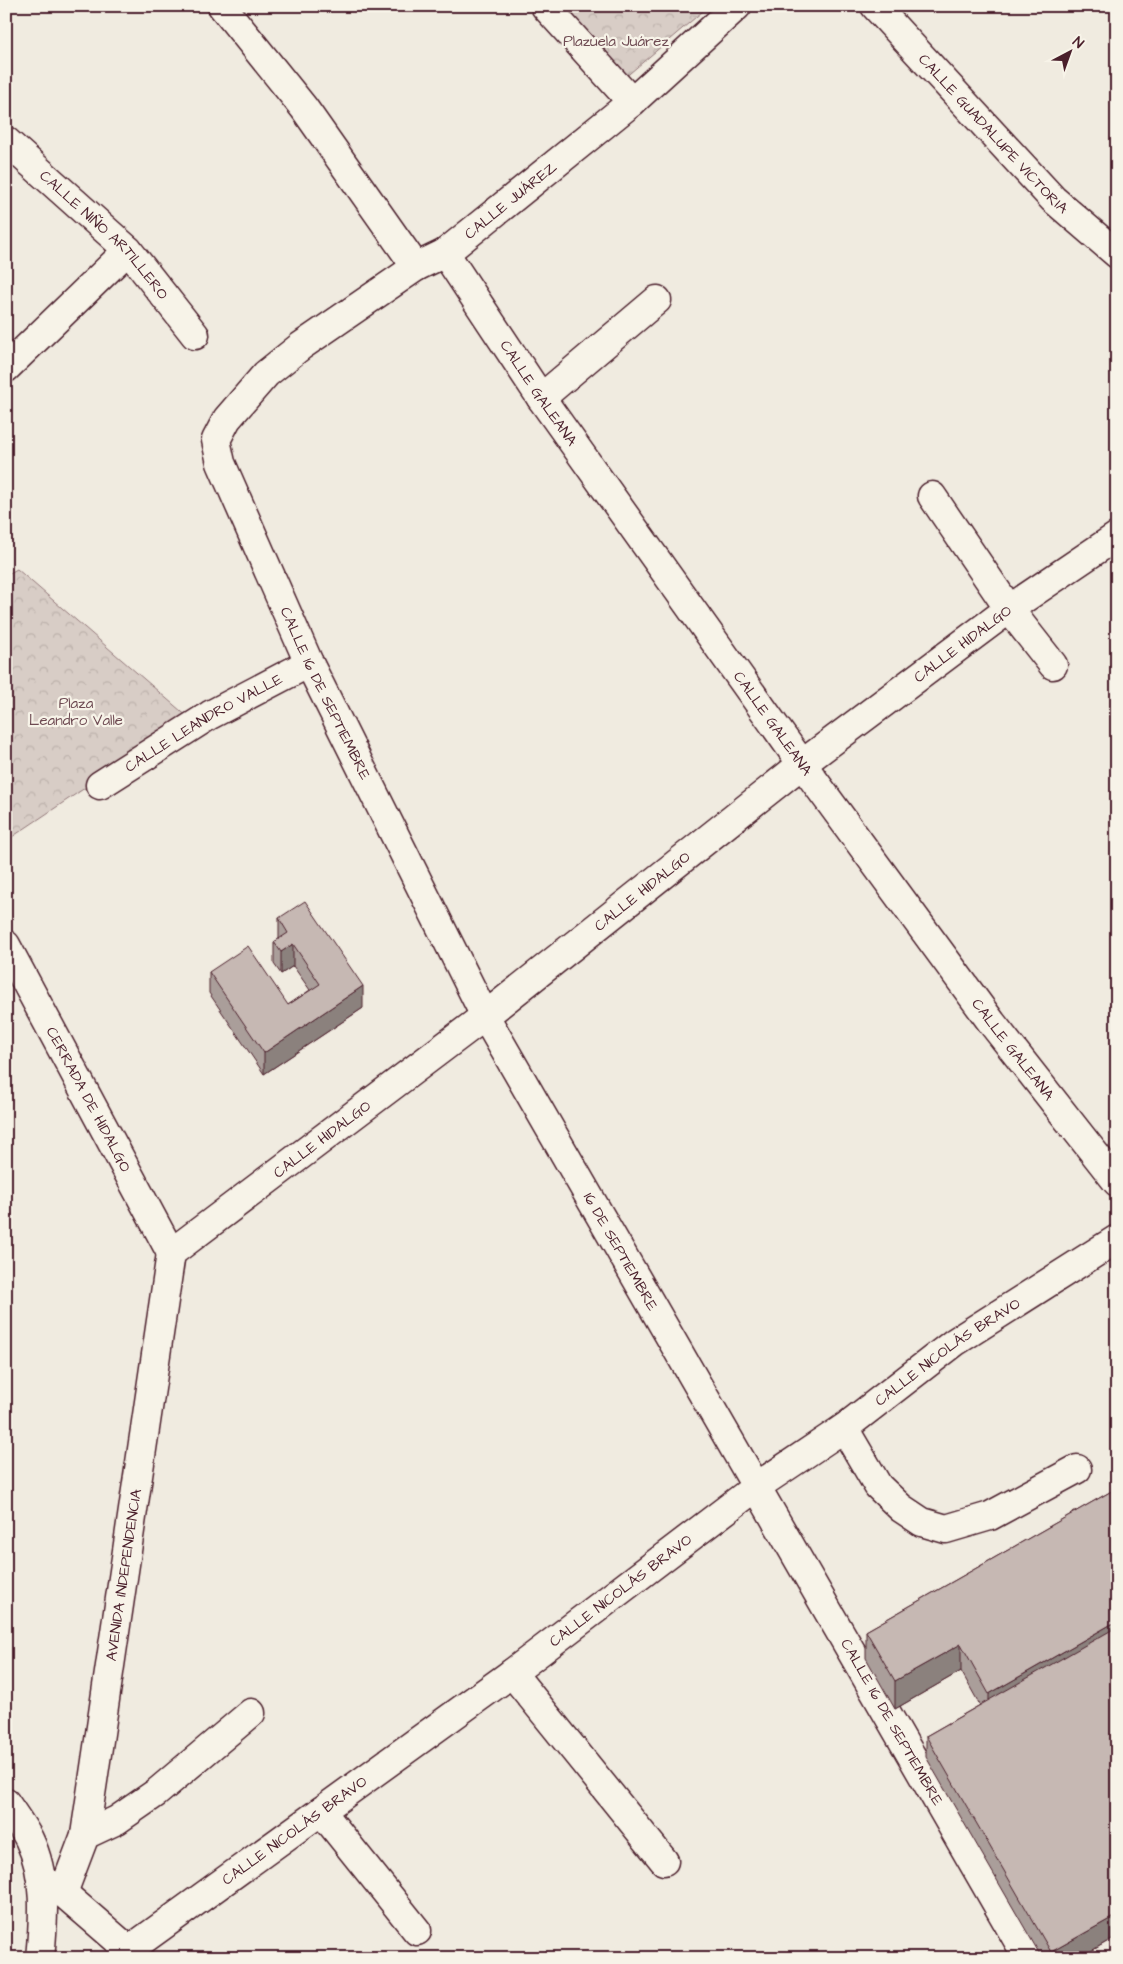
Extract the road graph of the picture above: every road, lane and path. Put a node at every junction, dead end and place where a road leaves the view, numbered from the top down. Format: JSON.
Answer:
{"nodes":[{"id":1,"x":222,"y":6,"type":"edge"},
{"id":2,"x":545,"y":6,"type":"edge"},
{"id":3,"x":737,"y":6,"type":"edge"},
{"id":4,"x":875,"y":6,"type":"edge"},
{"id":5,"x":632,"y":102,"type":"junction"},
{"id":6,"x":6,"y":141,"type":"edge"},
{"id":7,"x":128,"y":250,"type":"junction"},
{"id":8,"x":445,"y":253,"type":"junction"},
{"id":9,"x":1117,"y":254,"type":"edge"},
{"id":10,"x":416,"y":267,"type":"junction"},
{"id":11,"x":657,"y":300,"type":"dead end"},
{"id":12,"x":195,"y":335,"type":"dead end"},
{"id":13,"x":6,"y":368,"type":"edge"},
{"id":14,"x":266,"y":374,"type":"joint"},
{"id":15,"x":541,"y":398,"type":"junction"},
{"id":16,"x":932,"y":496,"type":"dead end"},
{"id":17,"x":1117,"y":536,"type":"edge"},
{"id":18,"x":1010,"y":609,"type":"junction"},
{"id":19,"x":309,"y":663,"type":"junction"},
{"id":20,"x":1053,"y":665,"type":"dead end"},
{"id":21,"x":802,"y":764,"type":"junction"},
{"id":22,"x":100,"y":785,"type":"dead end"},
{"id":23,"x":6,"y":945,"type":"edge"},
{"id":24,"x":485,"y":1016,"type":"junction"},
{"id":25,"x":1117,"y":1182,"type":"edge"},
{"id":26,"x":1117,"y":1239,"type":"edge"},
{"id":27,"x":171,"y":1253,"type":"junction"},
{"id":28,"x":844,"y":1428,"type":"junction"},
{"id":29,"x":1077,"y":1469,"type":"dead end"},
{"id":30,"x":756,"y":1487,"type":"junction"},
{"id":31,"x":512,"y":1673,"type":"junction"},
{"id":32,"x":251,"y":1713,"type":"dead end"},
{"id":33,"x":6,"y":1803,"type":"edge"},
{"id":34,"x":321,"y":1811,"type":"junction"},
{"id":35,"x":84,"y":1835,"type":"junction"},
{"id":36,"x":664,"y":1861,"type":"dead end"},
{"id":37,"x":53,"y":1886,"type":"junction"},
{"id":38,"x":417,"y":1931,"type":"dead end"},
{"id":39,"x":132,"y":1954,"type":"edge"},
{"id":40,"x":40,"y":1958,"type":"edge"},
{"id":41,"x":1028,"y":1958,"type":"edge"}],
"edges":[{"from":1,"to":10,"type":"street"},
{"from":2,"to":5,"type":"street"},
{"from":3,"to":5,"type":"street","name":"CALLE JUÁREZ"},
{"from":4,"to":9,"type":"street","name":"CALLE GUADALUPE VICTORIA"},
{"from":5,"to":8,"type":"street","name":"CALLE JUÁREZ"},
{"from":6,"to":7,"type":"street","name":"CALLE NIÑO ARTILLERO"},
{"from":7,"to":12,"type":"street","name":"CALLE NIÑO ARTILLERO"},
{"from":7,"to":13,"type":"street"},
{"from":8,"to":10,"type":"street","name":"CALLE JUÁREZ"},
{"from":8,"to":15,"type":"street","name":"CALLE GALEANA"},
{"from":10,"to":14,"type":"street","name":"CALLE JUÁREZ"},
{"from":11,"to":15,"type":"street"},
{"from":14,"to":19,"type":"street","name":"CALLE 16 DE SEPTIEMBRE"},
{"from":15,"to":21,"type":"street","name":"CALLE GALEANA"},
{"from":16,"to":18,"type":"street"},
{"from":17,"to":18,"type":"street","name":"CALLE HIDALGO"},
{"from":18,"to":20,"type":"street"},
{"from":18,"to":21,"type":"street","name":"CALLE HIDALGO"},
{"from":19,"to":22,"type":"street","name":"CALLE LEANDRO VALLE"},
{"from":19,"to":24,"type":"street","name":"CALLE 16 DE SEPTIEMBRE"},
{"from":21,"to":24,"type":"street","name":"CALLE HIDALGO"},
{"from":21,"to":25,"type":"street","name":"CALLE GALEANA"},
{"from":23,"to":27,"type":"street","name":"CERRADA DE HIDALGO"},
{"from":24,"to":27,"type":"street","name":"CALLE HIDALGO"},
{"from":24,"to":30,"type":"street","name":"16 DE SEPTIEMBRE"},
{"from":26,"to":28,"type":"street","name":"CALLE NICOLÁS BRAVO"},
{"from":27,"to":35,"type":"street","name":"AVENIDA INDEPENDENCIA"},
{"from":28,"to":29,"type":"street"},
{"from":28,"to":30,"type":"street","name":"CALLE NICOLÁS BRAVO"},
{"from":30,"to":31,"type":"street","name":"CALLE NICOLÁS BRAVO"},
{"from":30,"to":41,"type":"street","name":"CALLE 16 DE SEPTIEMBRE"},
{"from":31,"to":34,"type":"street","name":"CALLE NICOLÁS BRAVO"},
{"from":31,"to":36,"type":"street"},
{"from":32,"to":35,"type":"street"},
{"from":33,"to":37,"type":"street","name":"AVENIDA INDEPENDENCIA"},
{"from":34,"to":38,"type":"street"},
{"from":34,"to":39,"type":"street","name":"CALLE NICOLÁS BRAVO"},
{"from":35,"to":37,"type":"street","name":"AVENIDA INDEPENDENCIA"},
{"from":37,"to":39,"type":"street"},
{"from":37,"to":40,"type":"street","name":"AVENIDA INDEPENDENCIA"}]}
